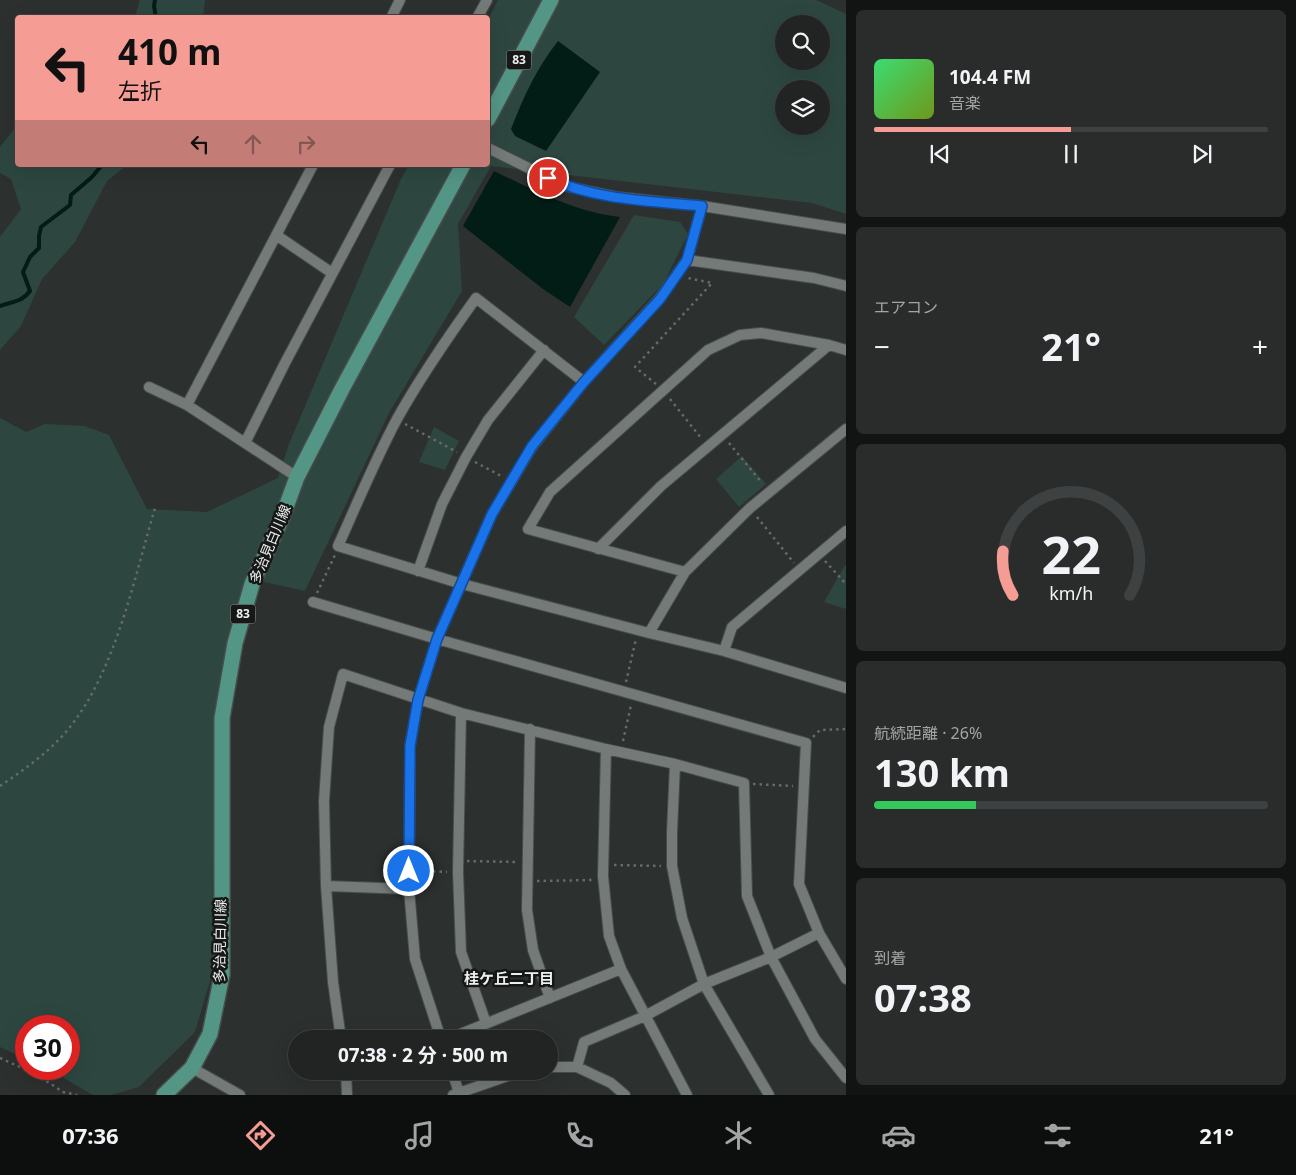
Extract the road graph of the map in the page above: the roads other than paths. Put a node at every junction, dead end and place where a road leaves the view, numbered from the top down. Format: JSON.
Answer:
{"nodes":[{"id":1,"x":400,"y":0,"type":"edge"},
{"id":2,"x":487,"y":0,"type":"edge"},
{"id":3,"x":551,"y":0,"type":"edge"},
{"id":4,"x":392,"y":15,"type":"edge"},
{"id":5,"x":479,"y":15,"type":"edge"},
{"id":6,"x":490,"y":115,"type":"edge"},
{"id":7,"x":490,"y":149,"type":"edge"},
{"id":8,"x":312,"y":167,"type":"edge"},
{"id":9,"x":389,"y":167,"type":"edge"},
{"id":10,"x":462,"y":167,"type":"edge"},
{"id":11,"x":702,"y":206,"type":"junction"},
{"id":12,"x":846,"y":229,"type":"edge"},
{"id":13,"x":276,"y":235,"type":"junction"},
{"id":14,"x":687,"y":260,"type":"junction"},
{"id":15,"x":332,"y":273,"type":"junction"},
{"id":16,"x":846,"y":286,"type":"edge"},
{"id":17,"x":829,"y":344,"type":"junction"},
{"id":18,"x":544,"y":350,"type":"junction"},
{"id":19,"x":846,"y":350,"type":"edge"},
{"id":20,"x":584,"y":382,"type":"junction"},
{"id":21,"x":149,"y":387,"type":"dead end"},
{"id":22,"x":187,"y":404,"type":"junction"},
{"id":23,"x":846,"y":428,"type":"edge"},
{"id":24,"x":245,"y":443,"type":"junction"},
{"id":25,"x":297,"y":477,"type":"junction"},
{"id":26,"x":846,"y":531,"type":"edge"},
{"id":27,"x":598,"y":549,"type":"junction"},
{"id":28,"x":418,"y":570,"type":"junction"},
{"id":29,"x":686,"y":572,"type":"junction"},
{"id":30,"x":462,"y":584,"type":"junction"},
{"id":31,"x":313,"y":602,"type":"road end"},
{"id":32,"x":650,"y":633,"type":"junction"},
{"id":33,"x":437,"y":639,"type":"junction"},
{"id":34,"x":724,"y":651,"type":"junction"},
{"id":35,"x":846,"y":688,"type":"edge"},
{"id":36,"x":418,"y":700,"type":"junction"},
{"id":37,"x":461,"y":713,"type":"junction"},
{"id":38,"x":530,"y":729,"type":"junction"},
{"id":39,"x":606,"y":749,"type":"junction"},
{"id":40,"x":675,"y":764,"type":"junction"},
{"id":41,"x":326,"y":886,"type":"junction"},
{"id":42,"x":409,"y":889,"type":"junction"},
{"id":43,"x":819,"y":933,"type":"junction"},
{"id":44,"x":770,"y":957,"type":"junction"},
{"id":45,"x":621,"y":969,"type":"junction"},
{"id":46,"x":846,"y":979,"type":"edge"},
{"id":47,"x":704,"y":984,"type":"junction"},
{"id":48,"x":550,"y":998,"type":"junction"},
{"id":49,"x":645,"y":1016,"type":"junction"},
{"id":50,"x":486,"y":1023,"type":"junction"},
{"id":51,"x":340,"y":1030,"type":"edge"},
{"id":52,"x":438,"y":1030,"type":"edge"},
{"id":53,"x":469,"y":1030,"type":"edge"},
{"id":54,"x":558,"y":1067,"type":"edge"},
{"id":55,"x":577,"y":1067,"type":"junction"},
{"id":56,"x":192,"y":1068,"type":"junction"},
{"id":57,"x":846,"y":1078,"type":"edge"},
{"id":58,"x":348,"y":1080,"type":"edge"},
{"id":59,"x":454,"y":1080,"type":"edge"},
{"id":60,"x":496,"y":1080,"type":"edge"},
{"id":61,"x":456,"y":1094,"type":"edge"},
{"id":62,"x":164,"y":1095,"type":"edge"},
{"id":63,"x":240,"y":1095,"type":"edge"},
{"id":64,"x":347,"y":1095,"type":"edge"},
{"id":65,"x":625,"y":1095,"type":"edge"},
{"id":66,"x":687,"y":1095,"type":"edge"},
{"id":67,"x":769,"y":1095,"type":"edge"}],
"edges":[{"from":1,"to":4,"type":"street"},
{"from":2,"to":5,"type":"street"},
{"from":3,"to":6,"type":"main road","number":"83"},
{"from":7,"to":11,"type":"street"},
{"from":8,"to":13,"type":"street"},
{"from":9,"to":15,"type":"street"},
{"from":10,"to":25,"type":"main road","name":"多治見白川線","number":"83"},
{"from":11,"to":12,"type":"street"},
{"from":11,"to":14,"type":"street"},
{"from":13,"to":15,"type":"street"},
{"from":13,"to":22,"type":"street"},
{"from":14,"to":16,"type":"street"},
{"from":14,"to":20,"type":"street"},
{"from":15,"to":24,"type":"street"},
{"from":17,"to":19,"type":"street"},
{"from":17,"to":27,"type":"street"},
{"from":17,"to":27,"type":"street"},
{"from":18,"to":20,"type":"street"},
{"from":18,"to":28,"type":"street"},
{"from":18,"to":28,"type":"street"},
{"from":20,"to":30,"type":"street"},
{"from":21,"to":22,"type":"street"},
{"from":22,"to":24,"type":"street"},
{"from":23,"to":29,"type":"street"},
{"from":24,"to":25,"type":"street"},
{"from":25,"to":56,"type":"main road","name":"多治見白川線","number":"83"},
{"from":26,"to":34,"type":"street"},
{"from":27,"to":29,"type":"street"},
{"from":28,"to":30,"type":"street"},
{"from":29,"to":32,"type":"street"},
{"from":30,"to":32,"type":"street"},
{"from":30,"to":33,"type":"street"},
{"from":31,"to":33,"type":"street"},
{"from":32,"to":34,"type":"street"},
{"from":33,"to":36,"type":"street"},
{"from":33,"to":43,"type":"street"},
{"from":34,"to":35,"type":"street"},
{"from":36,"to":37,"type":"street"},
{"from":36,"to":41,"type":"street"},
{"from":36,"to":42,"type":"street"},
{"from":37,"to":38,"type":"street"},
{"from":37,"to":50,"type":"street"},
{"from":38,"to":39,"type":"street"},
{"from":38,"to":48,"type":"street"},
{"from":39,"to":40,"type":"street"},
{"from":39,"to":45,"type":"street"},
{"from":40,"to":44,"type":"street"},
{"from":40,"to":47,"type":"street"},
{"from":41,"to":42,"type":"street"},
{"from":41,"to":51,"type":"street"},
{"from":42,"to":52,"type":"street"},
{"from":43,"to":44,"type":"street"},
{"from":43,"to":46,"type":"street"},
{"from":44,"to":47,"type":"street"},
{"from":44,"to":57,"type":"street"},
{"from":45,"to":48,"type":"street"},
{"from":45,"to":49,"type":"street"},
{"from":47,"to":49,"type":"street"},
{"from":47,"to":67,"type":"street"},
{"from":48,"to":50,"type":"street"},
{"from":49,"to":55,"type":"street"},
{"from":49,"to":66,"type":"street"},
{"from":50,"to":53,"type":"street"},
{"from":54,"to":55,"type":"street"},
{"from":55,"to":65,"type":"street"},
{"from":56,"to":62,"type":"main road","name":"多治見白川線","number":"83"},
{"from":56,"to":63,"type":"street"},
{"from":58,"to":64,"type":"street"},
{"from":59,"to":61,"type":"street"},
{"from":60,"to":61,"type":"street"}]}
